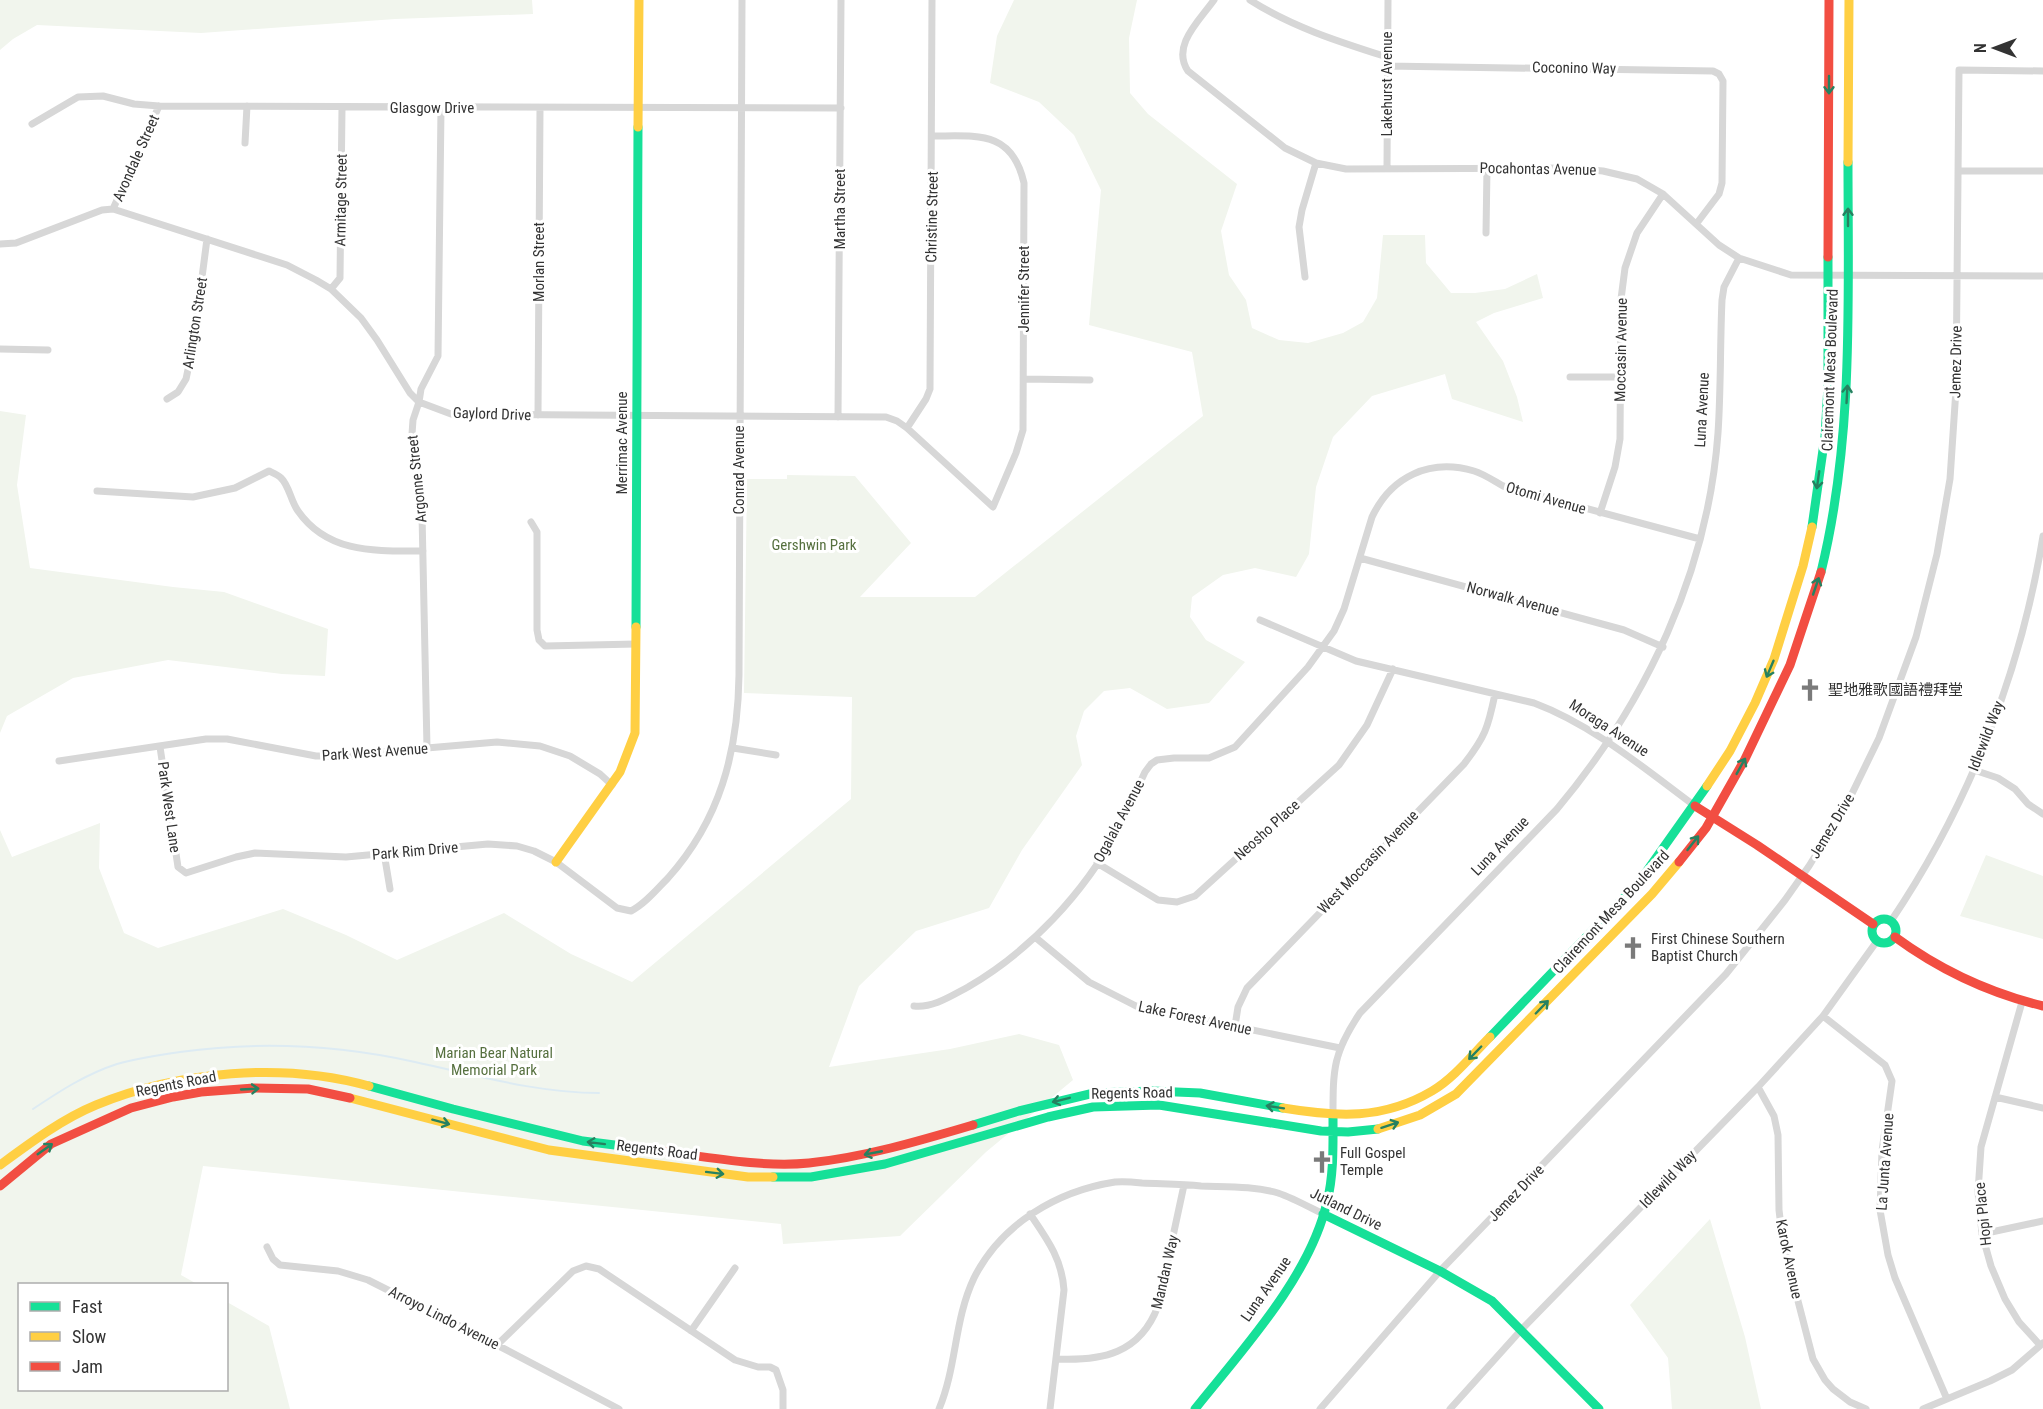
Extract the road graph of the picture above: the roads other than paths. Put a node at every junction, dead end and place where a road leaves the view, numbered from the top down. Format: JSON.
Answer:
{"nodes":[{"id":1,"x":639,"y":0,"type":"edge"},
{"id":2,"x":742,"y":0,"type":"edge"},
{"id":3,"x":841,"y":0,"type":"edge"},
{"id":4,"x":932,"y":0,"type":"edge"},
{"id":5,"x":1214,"y":0,"type":"edge"},
{"id":6,"x":1250,"y":0,"type":"edge"},
{"id":7,"x":1388,"y":0,"type":"edge"},
{"id":8,"x":1829,"y":0,"type":"edge"},
{"id":9,"x":1849,"y":0,"type":"edge"},
{"id":10,"x":1387,"y":57,"type":"junction"},
{"id":11,"x":1387,"y":66,"type":"junction"},
{"id":12,"x":2043,"y":71,"type":"edge"},
{"id":13,"x":159,"y":106,"type":"junction"},
{"id":14,"x":247,"y":106,"type":"junction"},
{"id":15,"x":342,"y":108,"type":"junction"},
{"id":16,"x":441,"y":108,"type":"junction"},
{"id":17,"x":540,"y":108,"type":"junction"},
{"id":18,"x":639,"y":108,"type":"junction"},
{"id":19,"x":741,"y":108,"type":"junction"},
{"id":20,"x":840,"y":108,"type":"junction"},
{"id":21,"x":32,"y":124,"type":"dead end"},
{"id":22,"x":933,"y":136,"type":"junction"},
{"id":23,"x":245,"y":143,"type":"dead end"},
{"id":24,"x":1316,"y":163,"type":"junction"},
{"id":25,"x":1387,"y":168,"type":"junction"},
{"id":26,"x":1487,"y":168,"type":"junction"},
{"id":27,"x":1958,"y":171,"type":"junction"},
{"id":28,"x":2043,"y":171,"type":"edge"},
{"id":29,"x":1663,"y":194,"type":"junction"},
{"id":30,"x":113,"y":209,"type":"junction"},
{"id":31,"x":1697,"y":223,"type":"junction"},
{"id":32,"x":1486,"y":233,"type":"dead end"},
{"id":33,"x":207,"y":239,"type":"junction"},
{"id":34,"x":0,"y":244,"type":"edge"},
{"id":35,"x":1739,"y":258,"type":"junction"},
{"id":36,"x":1828,"y":275,"type":"junction"},
{"id":37,"x":1848,"y":275,"type":"junction"},
{"id":38,"x":1958,"y":276,"type":"junction"},
{"id":39,"x":2043,"y":276,"type":"edge"},
{"id":40,"x":1305,"y":277,"type":"dead end"},
{"id":41,"x":331,"y":289,"type":"junction"},
{"id":42,"x":0,"y":349,"type":"edge"},
{"id":43,"x":48,"y":350,"type":"dead end"},
{"id":44,"x":1570,"y":377,"type":"dead end"},
{"id":45,"x":1621,"y":377,"type":"junction"},
{"id":46,"x":1024,"y":379,"type":"junction"},
{"id":47,"x":1090,"y":380,"type":"dead end"},
{"id":48,"x":167,"y":399,"type":"dead end"},
{"id":49,"x":419,"y":402,"type":"junction"},
{"id":50,"x":538,"y":415,"type":"junction"},
{"id":51,"x":637,"y":416,"type":"junction"},
{"id":52,"x":740,"y":417,"type":"junction"},
{"id":53,"x":838,"y":417,"type":"junction"},
{"id":54,"x":907,"y":428,"type":"junction"},
{"id":55,"x":1397,"y":484,"type":"joint"},
{"id":56,"x":97,"y":491,"type":"dead end"},
{"id":57,"x":993,"y":507,"type":"joint"},
{"id":58,"x":1600,"y":513,"type":"junction"},
{"id":59,"x":531,"y":522,"type":"dead end"},
{"id":60,"x":2043,"y":536,"type":"edge"},
{"id":61,"x":1700,"y":539,"type":"junction"},
{"id":62,"x":423,"y":552,"type":"junction"},
{"id":63,"x":1360,"y":558,"type":"junction"},
{"id":64,"x":1260,"y":620,"type":"dead end"},
{"id":65,"x":636,"y":644,"type":"junction"},
{"id":66,"x":1322,"y":647,"type":"junction"},
{"id":67,"x":1663,"y":647,"type":"junction"},
{"id":68,"x":1393,"y":669,"type":"junction"},
{"id":69,"x":1495,"y":694,"type":"junction"},
{"id":70,"x":1607,"y":743,"type":"junction"},
{"id":71,"x":160,"y":747,"type":"junction"},
{"id":72,"x":427,"y":748,"type":"junction"},
{"id":73,"x":733,"y":748,"type":"junction"},
{"id":74,"x":776,"y":755,"type":"dead end"},
{"id":75,"x":58,"y":761,"type":"dead end"},
{"id":76,"x":1974,"y":770,"type":"junction"},
{"id":77,"x":612,"y":785,"type":"junction"},
{"id":78,"x":1695,"y":806,"type":"junction"},
{"id":79,"x":2043,"y":813,"type":"edge"},
{"id":80,"x":1712,"y":817,"type":"junction"},
{"id":81,"x":384,"y":853,"type":"junction"},
{"id":82,"x":556,"y":862,"type":"junction"},
{"id":83,"x":1097,"y":863,"type":"junction"},
{"id":84,"x":178,"y":867,"type":"joint"},
{"id":85,"x":1802,"y":876,"type":"junction"},
{"id":86,"x":390,"y":889,"type":"dead end"},
{"id":87,"x":636,"y":908,"type":"joint"},
{"id":88,"x":1891,"y":921,"type":"junction"},
{"id":89,"x":1874,"y":924,"type":"junction"},
{"id":90,"x":1035,"y":937,"type":"junction"},
{"id":91,"x":1895,"y":937,"type":"junction"},
{"id":92,"x":1877,"y":941,"type":"junction"},
{"id":93,"x":2022,"y":1002,"type":"junction"},
{"id":94,"x":914,"y":1006,"type":"dead end"},
{"id":95,"x":2043,"y":1006,"type":"edge"},
{"id":96,"x":1823,"y":1016,"type":"junction"},
{"id":97,"x":1235,"y":1026,"type":"junction"},
{"id":98,"x":1340,"y":1048,"type":"junction"},
{"id":99,"x":1758,"y":1087,"type":"junction"},
{"id":100,"x":1995,"y":1097,"type":"junction"},
{"id":101,"x":2043,"y":1108,"type":"edge"},
{"id":102,"x":1332,"y":1116,"type":"junction"},
{"id":103,"x":1332,"y":1132,"type":"junction"},
{"id":104,"x":0,"y":1165,"type":"edge"},
{"id":105,"x":1184,"y":1185,"type":"junction"},
{"id":106,"x":0,"y":1186,"type":"edge"},
{"id":107,"x":1030,"y":1214,"type":"junction"},
{"id":108,"x":1323,"y":1214,"type":"junction"},
{"id":109,"x":2043,"y":1221,"type":"edge"},
{"id":110,"x":1983,"y":1234,"type":"junction"},
{"id":111,"x":267,"y":1247,"type":"dead end"},
{"id":112,"x":735,"y":1268,"type":"dead end"},
{"id":113,"x":1440,"y":1271,"type":"junction"},
{"id":114,"x":1522,"y":1329,"type":"junction"},
{"id":115,"x":691,"y":1331,"type":"junction"},
{"id":116,"x":2042,"y":1344,"type":"edge"},
{"id":117,"x":497,"y":1345,"type":"junction"},
{"id":118,"x":1056,"y":1359,"type":"junction"},
{"id":119,"x":1947,"y":1399,"type":"junction"},
{"id":120,"x":619,"y":1409,"type":"edge"},
{"id":121,"x":783,"y":1409,"type":"edge"},
{"id":122,"x":939,"y":1409,"type":"edge"},
{"id":123,"x":1050,"y":1409,"type":"edge"},
{"id":124,"x":1195,"y":1409,"type":"edge"},
{"id":125,"x":1320,"y":1409,"type":"edge"},
{"id":126,"x":1450,"y":1409,"type":"edge"},
{"id":127,"x":1599,"y":1409,"type":"edge"},
{"id":128,"x":1866,"y":1409,"type":"edge"},
{"id":129,"x":1923,"y":1409,"type":"edge"}],
"edges":[{"from":1,"to":18,"type":"main road","name":"Merrimac Avenue"},
{"from":2,"to":19,"type":"street","name":"Conrad Avenue"},
{"from":3,"to":20,"type":"street","name":"Martha Street"},
{"from":4,"to":22,"type":"street","name":"Christine Street"},
{"from":5,"to":24,"type":"street","name":"Pocahontas Avenue"},
{"from":6,"to":10,"type":"street"},
{"from":7,"to":10,"type":"street","name":"Lakehurst Avenue"},
{"from":8,"to":36,"type":"main road","name":"Clairemont Mesa Boulevard","one_way":true},
{"from":37,"to":9,"type":"main road","name":"Clairemont Mesa Boulevard","one_way":true},
{"from":10,"to":11,"type":"street","name":"Lakehurst Avenue"},
{"from":11,"to":25,"type":"street","name":"Lakehurst Avenue"},
{"from":11,"to":31,"type":"street","name":"Coconino Way"},
{"from":12,"to":27,"type":"street","name":"Jemez Drive"},
{"from":13,"to":14,"type":"street","name":"Glasgow Drive"},
{"from":13,"to":21,"type":"street","name":"Glasgow Drive"},
{"from":13,"to":30,"type":"street","name":"Avondale Street"},
{"from":14,"to":15,"type":"street","name":"Glasgow Drive"},
{"from":14,"to":23,"type":"street"},
{"from":15,"to":16,"type":"street","name":"Glasgow Drive"},
{"from":15,"to":41,"type":"street","name":"Armitage Street"},
{"from":16,"to":17,"type":"street","name":"Glasgow Drive"},
{"from":16,"to":49,"type":"street","name":"Argonne Street"},
{"from":17,"to":18,"type":"street","name":"Glasgow Drive"},
{"from":17,"to":50,"type":"street","name":"Morlan Street"},
{"from":18,"to":19,"type":"street","name":"Glasgow Drive"},
{"from":18,"to":51,"type":"main road","name":"Merrimac Avenue"},
{"from":19,"to":20,"type":"street","name":"Glasgow Drive"},
{"from":19,"to":52,"type":"street","name":"Conrad Avenue"},
{"from":20,"to":53,"type":"street","name":"Martha Street"},
{"from":22,"to":46,"type":"street","name":"Jennifer Street"},
{"from":22,"to":54,"type":"street","name":"Christine Street"},
{"from":24,"to":25,"type":"street","name":"Pocahontas Avenue"},
{"from":24,"to":40,"type":"street"},
{"from":25,"to":26,"type":"street","name":"Pocahontas Avenue"},
{"from":26,"to":29,"type":"street","name":"Pocahontas Avenue"},
{"from":26,"to":32,"type":"street"},
{"from":27,"to":28,"type":"street"},
{"from":27,"to":38,"type":"street","name":"Jemez Drive"},
{"from":29,"to":31,"type":"street","name":"Pocahontas Avenue"},
{"from":29,"to":45,"type":"street","name":"Moccasin Avenue"},
{"from":30,"to":33,"type":"street"},
{"from":30,"to":34,"type":"street"},
{"from":31,"to":35,"type":"street","name":"Pocahontas Avenue"},
{"from":33,"to":41,"type":"street"},
{"from":33,"to":48,"type":"street","name":"Arlington Street"},
{"from":35,"to":36,"type":"street","name":"Pocahontas Avenue"},
{"from":35,"to":61,"type":"street","name":"Luna Avenue"},
{"from":36,"to":37,"type":"street","name":"Pocahontas Avenue"},
{"from":36,"to":78,"type":"main road","name":"Clairemont Mesa Boulevard","one_way":true},
{"from":37,"to":38,"type":"street","name":"Pocahontas Avenue"},
{"from":80,"to":37,"type":"main road","name":"Clairemont Mesa Boulevard","one_way":true},
{"from":38,"to":39,"type":"street","name":"Pocahontas Avenue"},
{"from":38,"to":85,"type":"street","name":"Jemez Drive"},
{"from":41,"to":49,"type":"street"},
{"from":42,"to":43,"type":"street"},
{"from":44,"to":45,"type":"street"},
{"from":45,"to":58,"type":"street","name":"Moccasin Avenue"},
{"from":46,"to":47,"type":"street"},
{"from":46,"to":57,"type":"street","name":"Jennifer Street"},
{"from":49,"to":50,"type":"street","name":"Gaylord Drive"},
{"from":49,"to":62,"type":"street","name":"Argonne Street"},
{"from":50,"to":51,"type":"street","name":"Gaylord Drive"},
{"from":51,"to":52,"type":"street","name":"Gaylord Drive"},
{"from":51,"to":65,"type":"main road","name":"Merrimac Avenue"},
{"from":52,"to":53,"type":"street","name":"Gaylord Drive"},
{"from":52,"to":73,"type":"street","name":"Conrad Avenue"},
{"from":53,"to":54,"type":"street","name":"Gaylord Drive"},
{"from":54,"to":57,"type":"street","name":"Gaylord Drive"},
{"from":55,"to":58,"type":"street","name":"Otomi Avenue"},
{"from":55,"to":63,"type":"street","name":"Ogalala Avenue"},
{"from":56,"to":62,"type":"street"},
{"from":58,"to":61,"type":"street","name":"Otomi Avenue"},
{"from":59,"to":65,"type":"street"},
{"from":60,"to":76,"type":"street","name":"Idlewild Way"},
{"from":61,"to":67,"type":"street","name":"Luna Avenue"},
{"from":62,"to":72,"type":"street","name":"Argonne Street"},
{"from":63,"to":66,"type":"street","name":"Ogalala Avenue"},
{"from":63,"to":67,"type":"street","name":"Norwalk Avenue"},
{"from":64,"to":66,"type":"street","name":"Moraga Avenue"},
{"from":65,"to":77,"type":"main road","name":"Merrimac Avenue"},
{"from":66,"to":68,"type":"street","name":"Moraga Avenue"},
{"from":66,"to":83,"type":"street","name":"Ogalala Avenue"},
{"from":67,"to":70,"type":"street","name":"Luna Avenue"},
{"from":68,"to":69,"type":"street","name":"Moraga Avenue"},
{"from":68,"to":83,"type":"street","name":"Neosho Place"},
{"from":69,"to":70,"type":"street","name":"Moraga Avenue"},
{"from":69,"to":97,"type":"street","name":"West Moccasin Avenue"},
{"from":70,"to":78,"type":"street","name":"Moraga Avenue"},
{"from":70,"to":98,"type":"street","name":"Luna Avenue"},
{"from":71,"to":72,"type":"street","name":"Park West Avenue"},
{"from":71,"to":75,"type":"street","name":"Park West Avenue"},
{"from":71,"to":84,"type":"street","name":"Park West Lane"},
{"from":72,"to":77,"type":"street","name":"Park West Avenue"},
{"from":73,"to":74,"type":"street"},
{"from":73,"to":87,"type":"street","name":"Conrad Avenue"},
{"from":76,"to":79,"type":"street"},
{"from":76,"to":88,"type":"street","name":"Idlewild Way"},
{"from":77,"to":82,"type":"main road","name":"Merrimac Avenue"},
{"from":78,"to":80,"type":"main road","name":"Moraga Avenue"},
{"from":78,"to":102,"type":"main road","name":"Clairemont Mesa Boulevard","one_way":true},
{"from":80,"to":85,"type":"main road","name":"Moraga Avenue"},
{"from":103,"to":80,"type":"main road","name":"Clairemont Mesa Boulevard","one_way":true},
{"from":81,"to":82,"type":"street","name":"Park Rim Drive"},
{"from":81,"to":84,"type":"street","name":"Park Rim Drive"},
{"from":81,"to":86,"type":"street"},
{"from":82,"to":87,"type":"street","name":"Park Rim Drive"},
{"from":83,"to":90,"type":"street","name":"Ogalala Avenue"},
{"from":85,"to":89,"type":"main road","name":"Moraga Avenue"},
{"from":85,"to":113,"type":"street","name":"Jemez Drive"},
{"from":88,"to":89,"type":"main road"},
{"from":88,"to":91,"type":"main road"},
{"from":89,"to":92,"type":"main road"},
{"from":90,"to":94,"type":"street","name":"Ogalala Avenue"},
{"from":90,"to":97,"type":"street","name":"Lake Forest Avenue"},
{"from":91,"to":92,"type":"main road"},
{"from":91,"to":93,"type":"main road"},
{"from":92,"to":96,"type":"street","name":"Idlewild Way"},
{"from":93,"to":95,"type":"main road"},
{"from":93,"to":100,"type":"street","name":"Hopi Place"},
{"from":96,"to":99,"type":"street","name":"Idlewild Way"},
{"from":96,"to":119,"type":"street","name":"La Junta Avenue"},
{"from":97,"to":98,"type":"street","name":"Lake Forest Avenue"},
{"from":98,"to":102,"type":"street","name":"Luna Avenue"},
{"from":99,"to":114,"type":"street","name":"Idlewild Way"},
{"from":99,"to":128,"type":"street","name":"Karok Avenue"},
{"from":100,"to":101,"type":"street"},
{"from":100,"to":110,"type":"street","name":"Hopi Place"},
{"from":102,"to":103,"type":"main road","name":"Luna Avenue"},
{"from":102,"to":104,"type":"main road","name":"Regents Road","one_way":true},
{"from":106,"to":103,"type":"main road","name":"Regents Road","one_way":true},
{"from":103,"to":108,"type":"main road","name":"Luna Avenue"},
{"from":105,"to":107,"type":"street","name":"Jutland Drive"},
{"from":105,"to":108,"type":"street","name":"Jutland Drive"},
{"from":105,"to":118,"type":"street","name":"Mandan Way"},
{"from":107,"to":118,"type":"street"},
{"from":107,"to":122,"type":"street","name":"Jutland Drive"},
{"from":108,"to":113,"type":"main road","name":"Jutland Drive"},
{"from":108,"to":124,"type":"main road","name":"Luna Avenue"},
{"from":109,"to":110,"type":"street"},
{"from":110,"to":116,"type":"street","name":"Hopi Place"},
{"from":111,"to":117,"type":"street","name":"Arroyo Lindo Avenue"},
{"from":112,"to":115,"type":"street"},
{"from":113,"to":114,"type":"main road","name":"Jutland Drive"},
{"from":113,"to":125,"type":"street","name":"Jemez Drive"},
{"from":114,"to":126,"type":"street","name":"Idlewild Way"},
{"from":114,"to":127,"type":"main road","name":"Jutland Drive"},
{"from":115,"to":117,"type":"street"},
{"from":115,"to":121,"type":"street"},
{"from":116,"to":119,"type":"street"},
{"from":117,"to":120,"type":"street","name":"Arroyo Lindo Avenue"},
{"from":118,"to":123,"type":"street"},
{"from":119,"to":129,"type":"street"}]}
